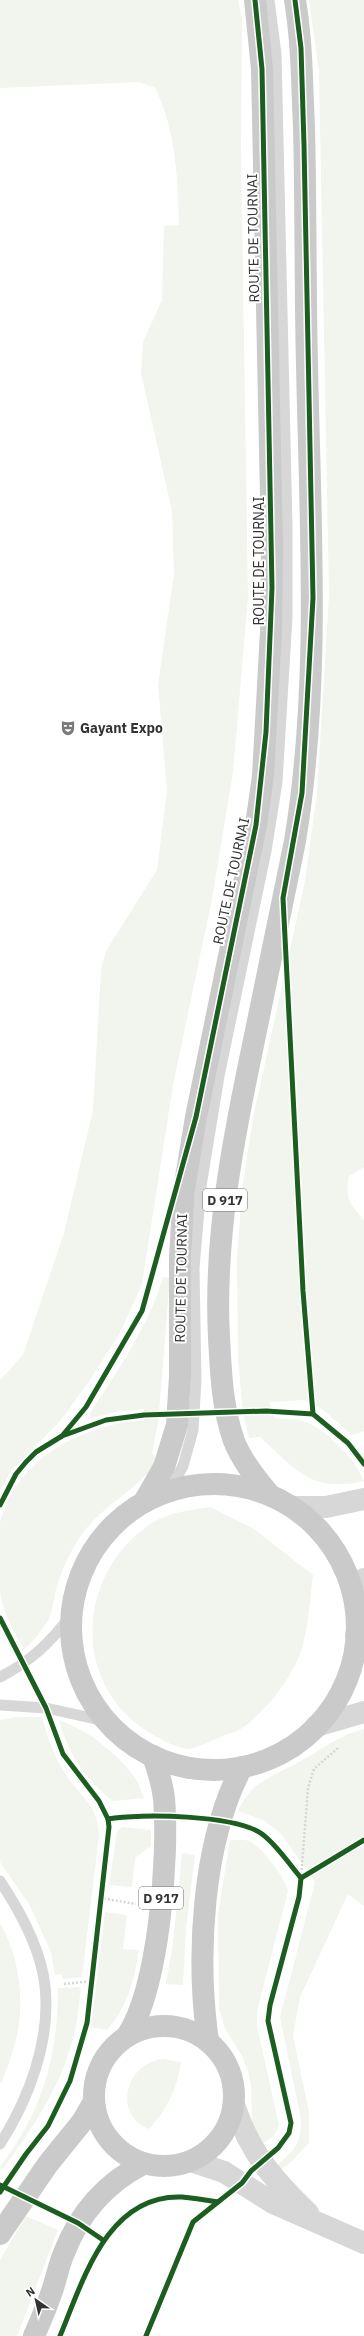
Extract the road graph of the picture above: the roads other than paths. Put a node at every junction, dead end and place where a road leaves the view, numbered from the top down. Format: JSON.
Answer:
{"nodes":[{"id":1,"x":255,"y":0,"type":"edge"},
{"id":2,"x":269,"y":0,"type":"edge"},
{"id":3,"x":295,"y":0,"type":"edge"},
{"id":4,"x":169,"y":1491,"type":"junction"},
{"id":5,"x":269,"y":1494,"type":"junction"},
{"id":6,"x":364,"y":1499,"type":"edge"},
{"id":7,"x":144,"y":1502,"type":"junction"},
{"id":8,"x":293,"y":1507,"type":"junction"},
{"id":9,"x":359,"y":1589,"type":"edge"},
{"id":10,"x":71,"y":1615,"type":"junction"},
{"id":11,"x":360,"y":1638,"type":"edge"},
{"id":12,"x":0,"y":1677,"type":"edge"},
{"id":13,"x":0,"y":1705,"type":"edge"},
{"id":14,"x":364,"y":1712,"type":"edge"},
{"id":15,"x":105,"y":1721,"type":"junction"},
{"id":16,"x":316,"y":1726,"type":"junction"},
{"id":17,"x":153,"y":1756,"type":"junction"},
{"id":18,"x":242,"y":1767,"type":"junction"},
{"id":19,"x":0,"y":1881,"type":"edge"},
{"id":20,"x":127,"y":2036,"type":"junction"},
{"id":21,"x":208,"y":2041,"type":"junction"},
{"id":22,"x":93,"y":2103,"type":"junction"},
{"id":23,"x":234,"y":2105,"type":"junction"},
{"id":24,"x":0,"y":2144,"type":"edge"},
{"id":25,"x":191,"y":2161,"type":"junction"},
{"id":26,"x":143,"y":2164,"type":"junction"},
{"id":27,"x":316,"y":2221,"type":"junction"},
{"id":28,"x":0,"y":2234,"type":"edge"},
{"id":29,"x":364,"y":2243,"type":"edge"},
{"id":30,"x":34,"y":2336,"type":"edge"}],
"edges":[{"from":1,"to":7,"type":"main road","name":"ROUTE DE TOURNAI","number":"D 917"},
{"from":2,"to":4,"type":"lane"},
{"from":3,"to":5,"type":"main road","number":"D 917"},
{"from":4,"to":5,"type":"main road"},
{"from":4,"to":7,"type":"main road"},
{"from":5,"to":8,"type":"main road"},
{"from":6,"to":8,"type":"street"},
{"from":7,"to":10,"type":"main road"},
{"from":8,"to":9,"type":"main road"},
{"from":9,"to":11,"type":"main road"},
{"from":10,"to":12,"type":"lane"},
{"from":10,"to":15,"type":"main road"},
{"from":11,"to":16,"type":"main road"},
{"from":13,"to":15,"type":"lane"},
{"from":14,"to":16,"type":"street"},
{"from":15,"to":17,"type":"main road"},
{"from":16,"to":18,"type":"main road"},
{"from":17,"to":18,"type":"main road"},
{"from":17,"to":20,"type":"main road","number":"D 917"},
{"from":18,"to":21,"type":"main road"},
{"from":19,"to":24,"type":"lane"},
{"from":20,"to":21,"type":"main road"},
{"from":20,"to":22,"type":"main road"},
{"from":21,"to":23,"type":"main road"},
{"from":22,"to":26,"type":"main road"},
{"from":22,"to":28,"type":"main road"},
{"from":23,"to":25,"type":"main road"},
{"from":23,"to":27,"type":"street"},
{"from":25,"to":26,"type":"main road"},
{"from":25,"to":27,"type":"street"},
{"from":26,"to":30,"type":"main road"},
{"from":27,"to":29,"type":"street"}]}
